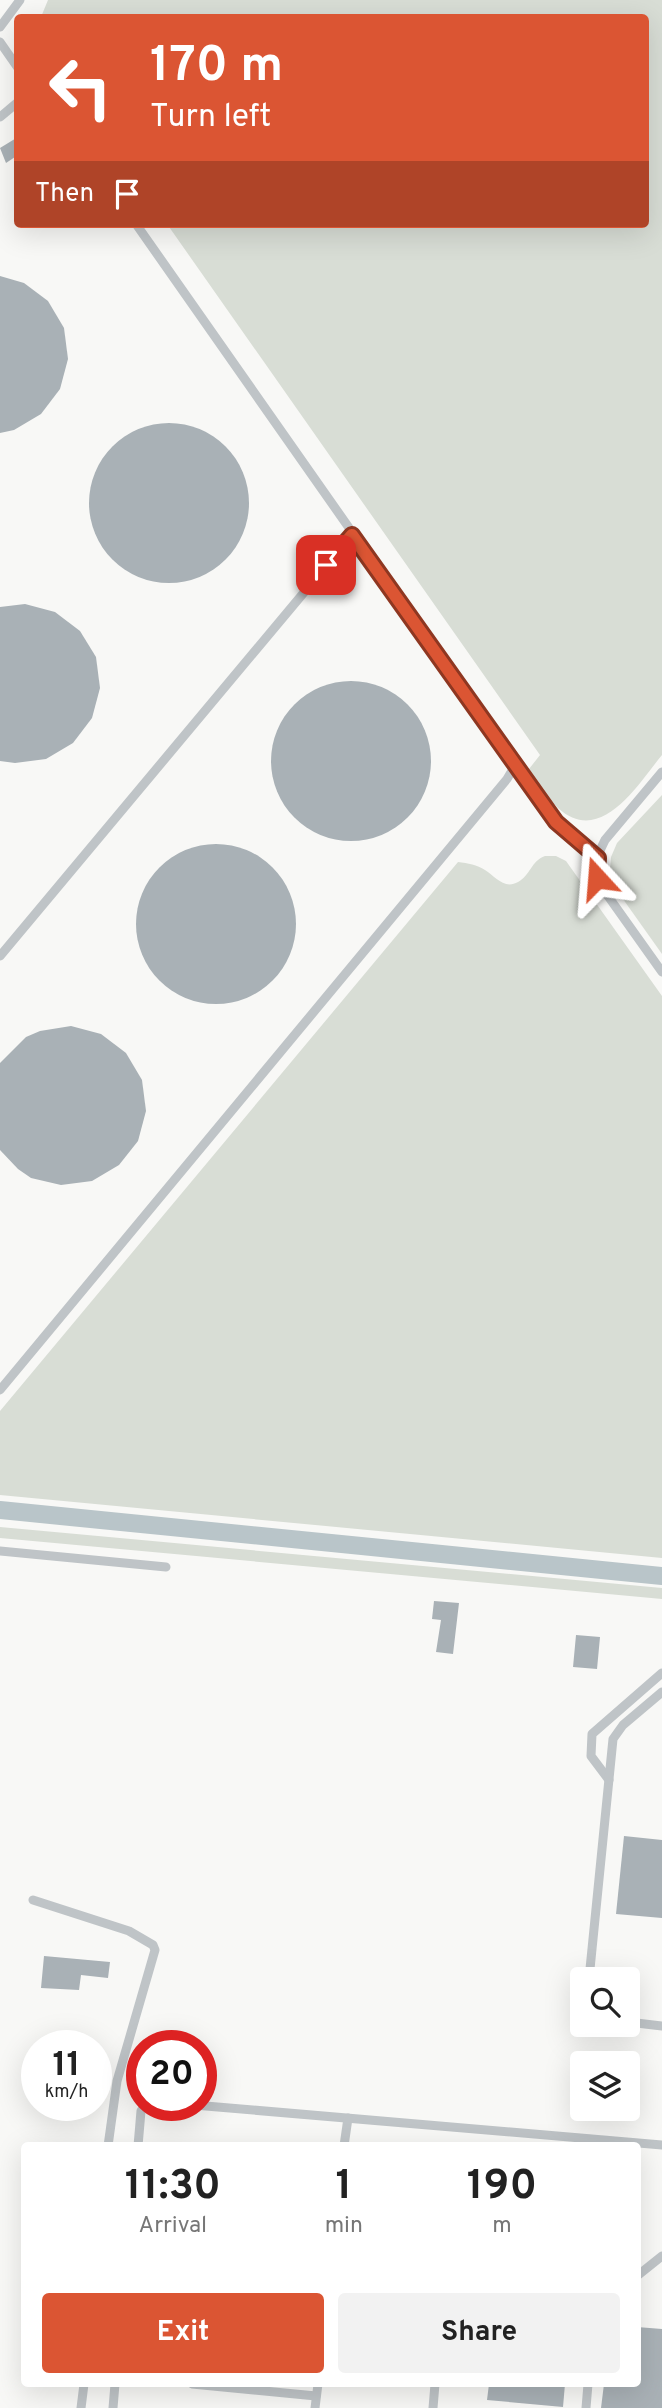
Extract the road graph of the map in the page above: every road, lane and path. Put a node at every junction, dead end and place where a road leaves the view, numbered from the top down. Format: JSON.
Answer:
{"nodes":[{"id":1,"x":20,"y":0,"type":"edge"},
{"id":2,"x":0,"y":27,"type":"edge"},
{"id":3,"x":0,"y":42,"type":"edge"},
{"id":4,"x":14,"y":62,"type":"edge"},
{"id":5,"x":14,"y":105,"type":"edge"},
{"id":6,"x":0,"y":117,"type":"edge"},
{"id":7,"x":139,"y":228,"type":"edge"},
{"id":8,"x":352,"y":535,"type":"junction"},
{"id":9,"x":516,"y":764,"type":"junction"},
{"id":10,"x":662,"y":772,"type":"edge"},
{"id":11,"x":598,"y":858,"type":"junction"},
{"id":12,"x":0,"y":956,"type":"edge"},
{"id":13,"x":662,"y":972,"type":"edge"},
{"id":14,"x":0,"y":1390,"type":"edge"},
{"id":15,"x":0,"y":1551,"type":"edge"},
{"id":16,"x":166,"y":1567,"type":"dead end"},
{"id":17,"x":662,"y":1673,"type":"edge"},
{"id":18,"x":662,"y":1692,"type":"edge"},
{"id":19,"x":610,"y":1780,"type":"junction"},
{"id":20,"x":33,"y":1900,"type":"dead end"},
{"id":21,"x":590,"y":1967,"type":"edge"},
{"id":22,"x":640,"y":2023,"type":"edge"},
{"id":23,"x":662,"y":2026,"type":"edge"},
{"id":24,"x":217,"y":2107,"type":"edge"},
{"id":25,"x":348,"y":2118,"type":"junction"},
{"id":26,"x":140,"y":2121,"type":"edge"},
{"id":27,"x":109,"y":2142,"type":"edge"},
{"id":28,"x":138,"y":2142,"type":"edge"},
{"id":29,"x":345,"y":2142,"type":"edge"},
{"id":30,"x":627,"y":2142,"type":"edge"},
{"id":31,"x":641,"y":2143,"type":"edge"},
{"id":32,"x":662,"y":2145,"type":"edge"},
{"id":33,"x":662,"y":2256,"type":"edge"},
{"id":34,"x":641,"y":2273,"type":"edge"},
{"id":35,"x":83,"y":2387,"type":"edge"},
{"id":36,"x":115,"y":2387,"type":"edge"},
{"id":37,"x":223,"y":2387,"type":"edge"},
{"id":38,"x":318,"y":2387,"type":"edge"},
{"id":39,"x":435,"y":2387,"type":"edge"},
{"id":40,"x":588,"y":2387,"type":"edge"},
{"id":41,"x":316,"y":2396,"type":"junction"},
{"id":42,"x":81,"y":2408,"type":"edge"},
{"id":43,"x":113,"y":2408,"type":"edge"},
{"id":44,"x":315,"y":2408,"type":"edge"},
{"id":45,"x":433,"y":2408,"type":"edge"},
{"id":46,"x":442,"y":2408,"type":"edge"},
{"id":47,"x":586,"y":2408,"type":"edge"}],
"edges":[{"from":1,"to":2,"type":"lane"},
{"from":3,"to":4,"type":"lane"},
{"from":5,"to":6,"type":"lane"},
{"from":7,"to":8,"type":"lane"},
{"from":8,"to":9,"type":"lane"},
{"from":8,"to":12,"type":"lane"},
{"from":9,"to":11,"type":"lane"},
{"from":9,"to":14,"type":"lane"},
{"from":10,"to":11,"type":"lane"},
{"from":11,"to":13,"type":"lane"},
{"from":15,"to":16,"type":"lane"},
{"from":17,"to":19,"type":"lane"},
{"from":18,"to":19,"type":"lane"},
{"from":19,"to":21,"type":"lane"},
{"from":20,"to":27,"type":"lane"},
{"from":22,"to":23,"type":"lane"},
{"from":24,"to":25,"type":"lane"},
{"from":25,"to":29,"type":"lane"},
{"from":25,"to":30,"type":"lane"},
{"from":26,"to":28,"type":"lane"},
{"from":31,"to":32,"type":"lane"},
{"from":33,"to":34,"type":"lane"},
{"from":35,"to":42,"type":"lane"},
{"from":36,"to":43,"type":"lane"},
{"from":37,"to":41,"type":"lane"},
{"from":38,"to":41,"type":"lane"},
{"from":39,"to":45,"type":"lane"},
{"from":40,"to":47,"type":"lane"},
{"from":41,"to":44,"type":"lane"},
{"from":45,"to":46,"type":"lane"}]}
